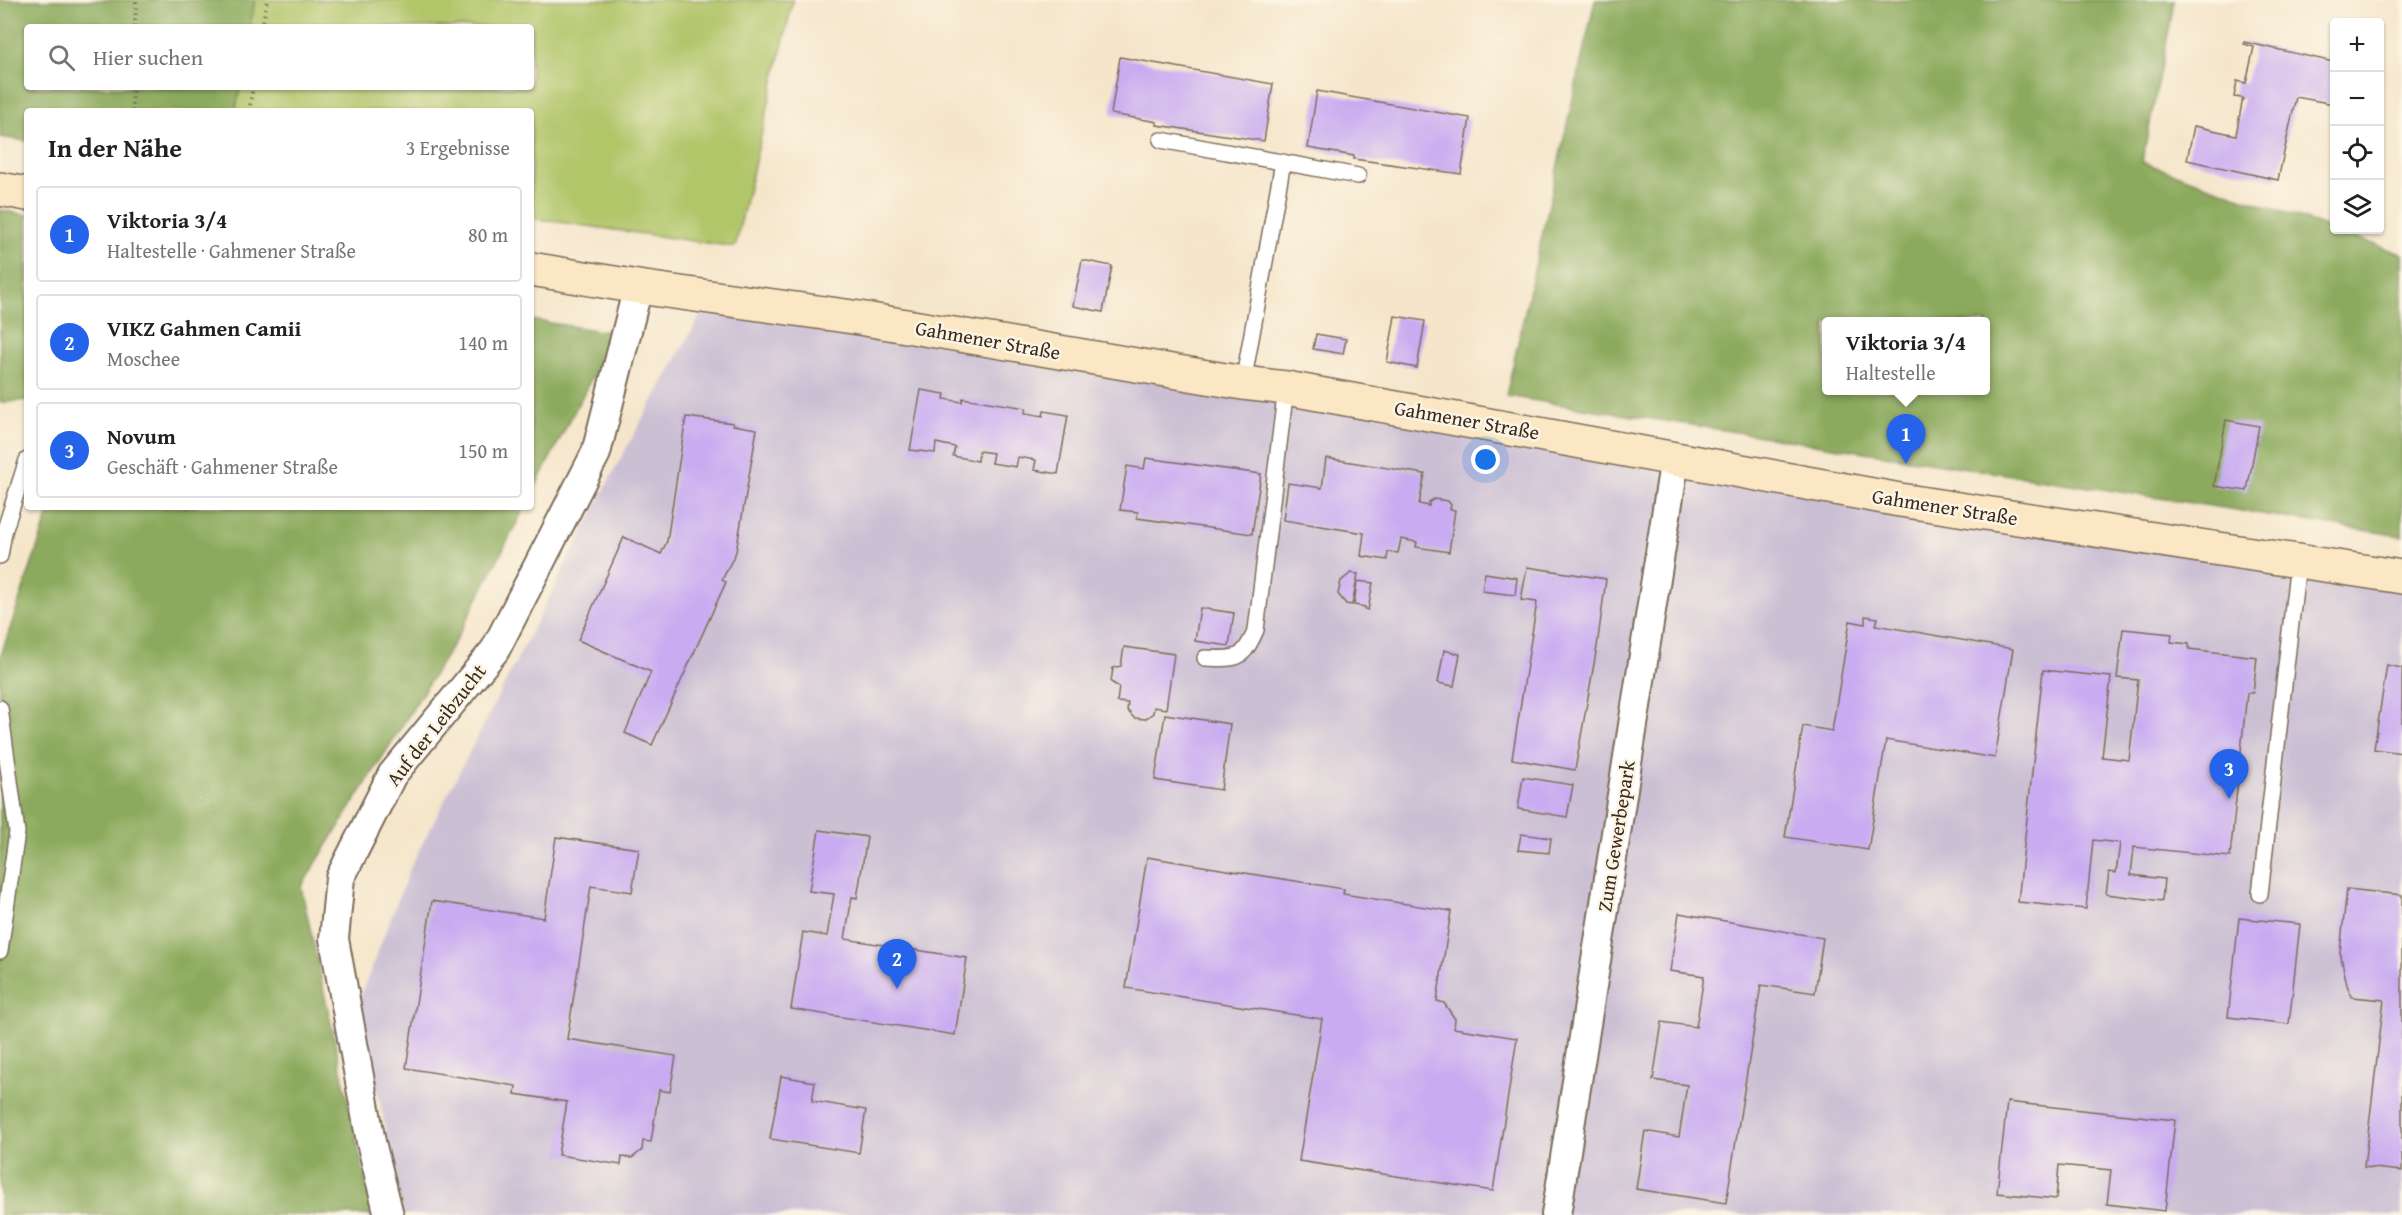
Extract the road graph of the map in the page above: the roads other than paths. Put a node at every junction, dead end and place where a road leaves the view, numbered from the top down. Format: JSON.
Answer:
{"nodes":[{"id":1,"x":1161,"y":140,"type":"dead end"},
{"id":2,"x":1283,"y":162,"type":"junction"},
{"id":3,"x":1358,"y":176,"type":"dead end"},
{"id":4,"x":0,"y":189,"type":"edge"},
{"id":5,"x":24,"y":193,"type":"edge"},
{"id":6,"x":534,"y":270,"type":"edge"},
{"id":7,"x":638,"y":287,"type":"junction"},
{"id":8,"x":1243,"y":383,"type":"junction"},
{"id":9,"x":1286,"y":388,"type":"junction"},
{"id":10,"x":1675,"y":458,"type":"junction"},
{"id":11,"x":24,"y":469,"type":"edge"},
{"id":12,"x":0,"y":556,"type":"edge"},
{"id":13,"x":2298,"y":562,"type":"junction"},
{"id":14,"x":2402,"y":577,"type":"edge"},
{"id":15,"x":1205,"y":658,"type":"dead end"},
{"id":16,"x":0,"y":708,"type":"edge"},
{"id":17,"x":4,"y":890,"type":"edge"},
{"id":18,"x":2260,"y":894,"type":"dead end"},
{"id":19,"x":0,"y":951,"type":"edge"},
{"id":20,"x":389,"y":1215,"type":"edge"},
{"id":21,"x":1556,"y":1215,"type":"edge"}],
"edges":[{"from":1,"to":2,"type":"lane"},
{"from":2,"to":3,"type":"lane"},
{"from":2,"to":8,"type":"lane"},
{"from":4,"to":5,"type":"main road"},
{"from":6,"to":7,"type":"main road","name":"Gahmener Straße"},
{"from":7,"to":8,"type":"main road","name":"Gahmener Straße"},
{"from":7,"to":20,"type":"street","name":"Auf der Leibzucht"},
{"from":8,"to":9,"type":"main road","name":"Gahmener Straße"},
{"from":9,"to":10,"type":"main road","name":"Gahmener Straße"},
{"from":9,"to":15,"type":"lane"},
{"from":10,"to":13,"type":"main road","name":"Gahmener Straße"},
{"from":10,"to":21,"type":"street","name":"Zum Gewerbepark"},
{"from":11,"to":12,"type":"lane"},
{"from":13,"to":14,"type":"main road","name":"Gahmener Straße"},
{"from":13,"to":18,"type":"lane"},
{"from":16,"to":17,"type":"lane"},
{"from":17,"to":19,"type":"lane"}]}
